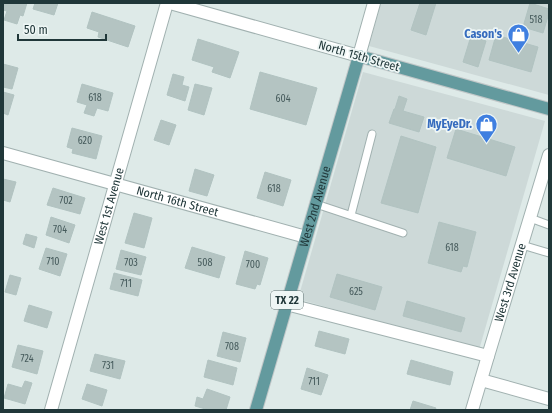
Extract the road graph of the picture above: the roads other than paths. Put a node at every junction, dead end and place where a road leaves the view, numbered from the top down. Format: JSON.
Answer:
{"nodes":[{"id":1,"x":168,"y":3,"type":"edge"},
{"id":2,"x":374,"y":3,"type":"edge"},
{"id":3,"x":359,"y":56,"type":"junction"},
{"id":4,"x":549,"y":109,"type":"edge"},
{"id":5,"x":372,"y":134,"type":"dead end"},
{"id":6,"x":3,"y":153,"type":"edge"},
{"id":7,"x":549,"y":155,"type":"edge"},
{"id":8,"x":116,"y":184,"type":"junction"},
{"id":9,"x":316,"y":204,"type":"junction"},
{"id":10,"x":351,"y":215,"type":"junction"},
{"id":11,"x":530,"y":218,"type":"junction"},
{"id":12,"x":549,"y":225,"type":"edge"},
{"id":13,"x":403,"y":233,"type":"dead end"},
{"id":14,"x":306,"y":237,"type":"junction"},
{"id":15,"x":522,"y":245,"type":"junction"},
{"id":16,"x":549,"y":253,"type":"edge"},
{"id":17,"x":286,"y":304,"type":"junction"},
{"id":18,"x":488,"y":356,"type":"junction"},
{"id":19,"x":481,"y":380,"type":"junction"},
{"id":20,"x":549,"y":399,"type":"edge"},
{"id":21,"x":51,"y":410,"type":"edge"},
{"id":22,"x":256,"y":410,"type":"edge"},
{"id":23,"x":472,"y":410,"type":"edge"}],
"edges":[{"from":1,"to":3,"type":"street","name":"North 15th Street"},
{"from":1,"to":8,"type":"street","name":"West 1st Avenue"},
{"from":2,"to":3,"type":"street","name":"West 2nd Avenue"},
{"from":3,"to":4,"type":"main road","name":"North 15th Street"},
{"from":3,"to":9,"type":"main road","name":"West 2nd Avenue","number":"TX 22"},
{"from":5,"to":10,"type":"lane"},
{"from":6,"to":8,"type":"street","name":"North 16th Street"},
{"from":7,"to":11,"type":"street","name":"West 3rd Avenue"},
{"from":8,"to":14,"type":"street","name":"North 16th Street"},
{"from":8,"to":21,"type":"street","name":"West 1st Avenue"},
{"from":9,"to":10,"type":"lane"},
{"from":9,"to":14,"type":"main road","name":"West 2nd Avenue","number":"TX 22"},
{"from":10,"to":13,"type":"lane"},
{"from":11,"to":12,"type":"lane"},
{"from":11,"to":15,"type":"street","name":"West 3rd Avenue"},
{"from":14,"to":17,"type":"main road","name":"West 2nd Avenue","number":"TX 22"},
{"from":15,"to":16,"type":"lane"},
{"from":15,"to":18,"type":"street","name":"West 3rd Avenue"},
{"from":17,"to":18,"type":"street"},
{"from":17,"to":22,"type":"main road","name":"West 2nd Avenue","number":"TX 22"},
{"from":18,"to":19,"type":"street","name":"West 3rd Avenue"},
{"from":19,"to":20,"type":"street"},
{"from":19,"to":23,"type":"street","name":"West 3rd Avenue"}]}
